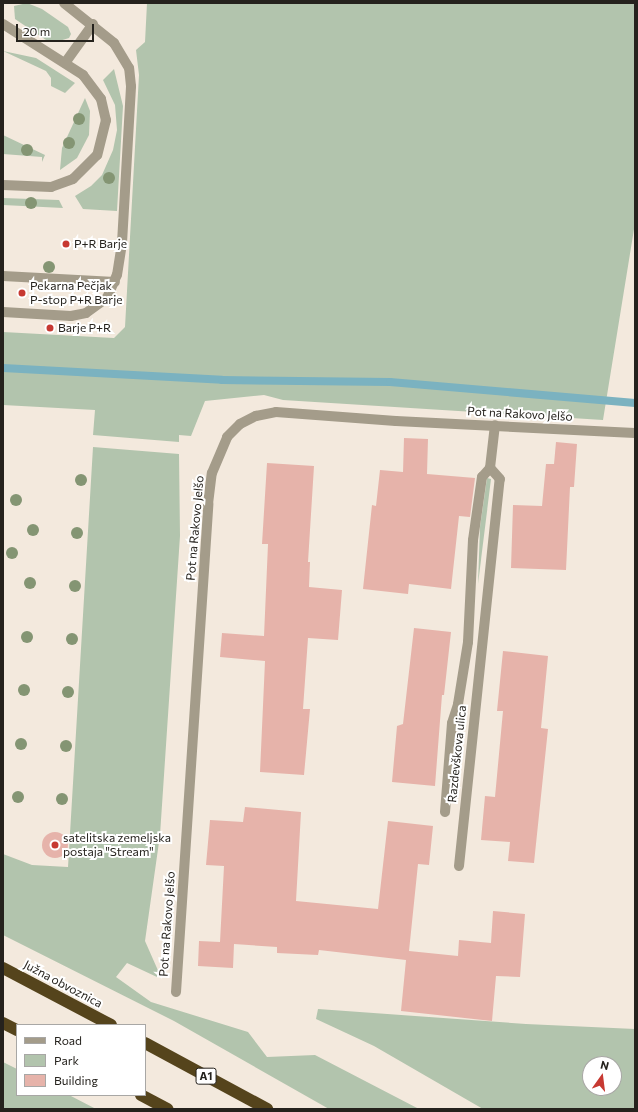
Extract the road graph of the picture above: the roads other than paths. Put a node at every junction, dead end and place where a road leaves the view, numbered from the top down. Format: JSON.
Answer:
{"nodes":[{"id":1,"x":64,"y":3,"type":"edge"},
{"id":2,"x":3,"y":24,"type":"edge"},
{"id":3,"x":93,"y":24,"type":"junction"},
{"id":4,"x":65,"y":63,"type":"junction"},
{"id":5,"x":3,"y":185,"type":"edge"},
{"id":6,"x":3,"y":276,"type":"edge"},
{"id":7,"x":115,"y":282,"type":"junction"},
{"id":8,"x":3,"y":312,"type":"edge"},
{"id":9,"x":495,"y":425,"type":"junction"},
{"id":10,"x":635,"y":433,"type":"edge"},
{"id":11,"x":490,"y":468,"type":"junction"},
{"id":12,"x":468,"y":642,"type":"junction"},
{"id":13,"x":481,"y":644,"type":"junction"},
{"id":14,"x":444,"y":812,"type":"dead end"},
{"id":15,"x":460,"y":866,"type":"dead end"},
{"id":16,"x":3,"y":968,"type":"edge"},
{"id":17,"x":176,"y":992,"type":"dead end"},
{"id":18,"x":3,"y":1022,"type":"edge"},
{"id":19,"x":109,"y":1024,"type":"edge"},
{"id":20,"x":16,"y":1029,"type":"edge"},
{"id":21,"x":146,"y":1044,"type":"edge"},
{"id":22,"x":143,"y":1096,"type":"edge"},
{"id":23,"x":167,"y":1109,"type":"edge"},
{"id":24,"x":267,"y":1109,"type":"edge"}],
"edges":[{"from":1,"to":3,"type":"street"},
{"from":2,"to":4,"type":"street"},
{"from":3,"to":4,"type":"street"},
{"from":3,"to":7,"type":"street"},
{"from":4,"to":5,"type":"street"},
{"from":6,"to":7,"type":"street"},
{"from":7,"to":8,"type":"street"},
{"from":9,"to":10,"type":"street","name":"Pot na Rakovo Jelšo"},
{"from":9,"to":11,"type":"street","name":"Razdevškova ulica"},
{"from":9,"to":17,"type":"street","name":"Pot na Rakovo Jelšo"},
{"from":11,"to":12,"type":"street","name":"Razdevškova ulica"},
{"from":11,"to":13,"type":"street","name":"Razdevškova ulica"},
{"from":12,"to":13,"type":"street"},
{"from":12,"to":14,"type":"street","name":"Razdevškova ulica"},
{"from":13,"to":15,"type":"street","name":"Razdevškova ulica"},
{"from":16,"to":19,"type":"highway","name":"Južna obvoznica"},
{"from":18,"to":20,"type":"highway"},
{"from":21,"to":24,"type":"highway","number":"A1"},
{"from":22,"to":23,"type":"highway"}]}
